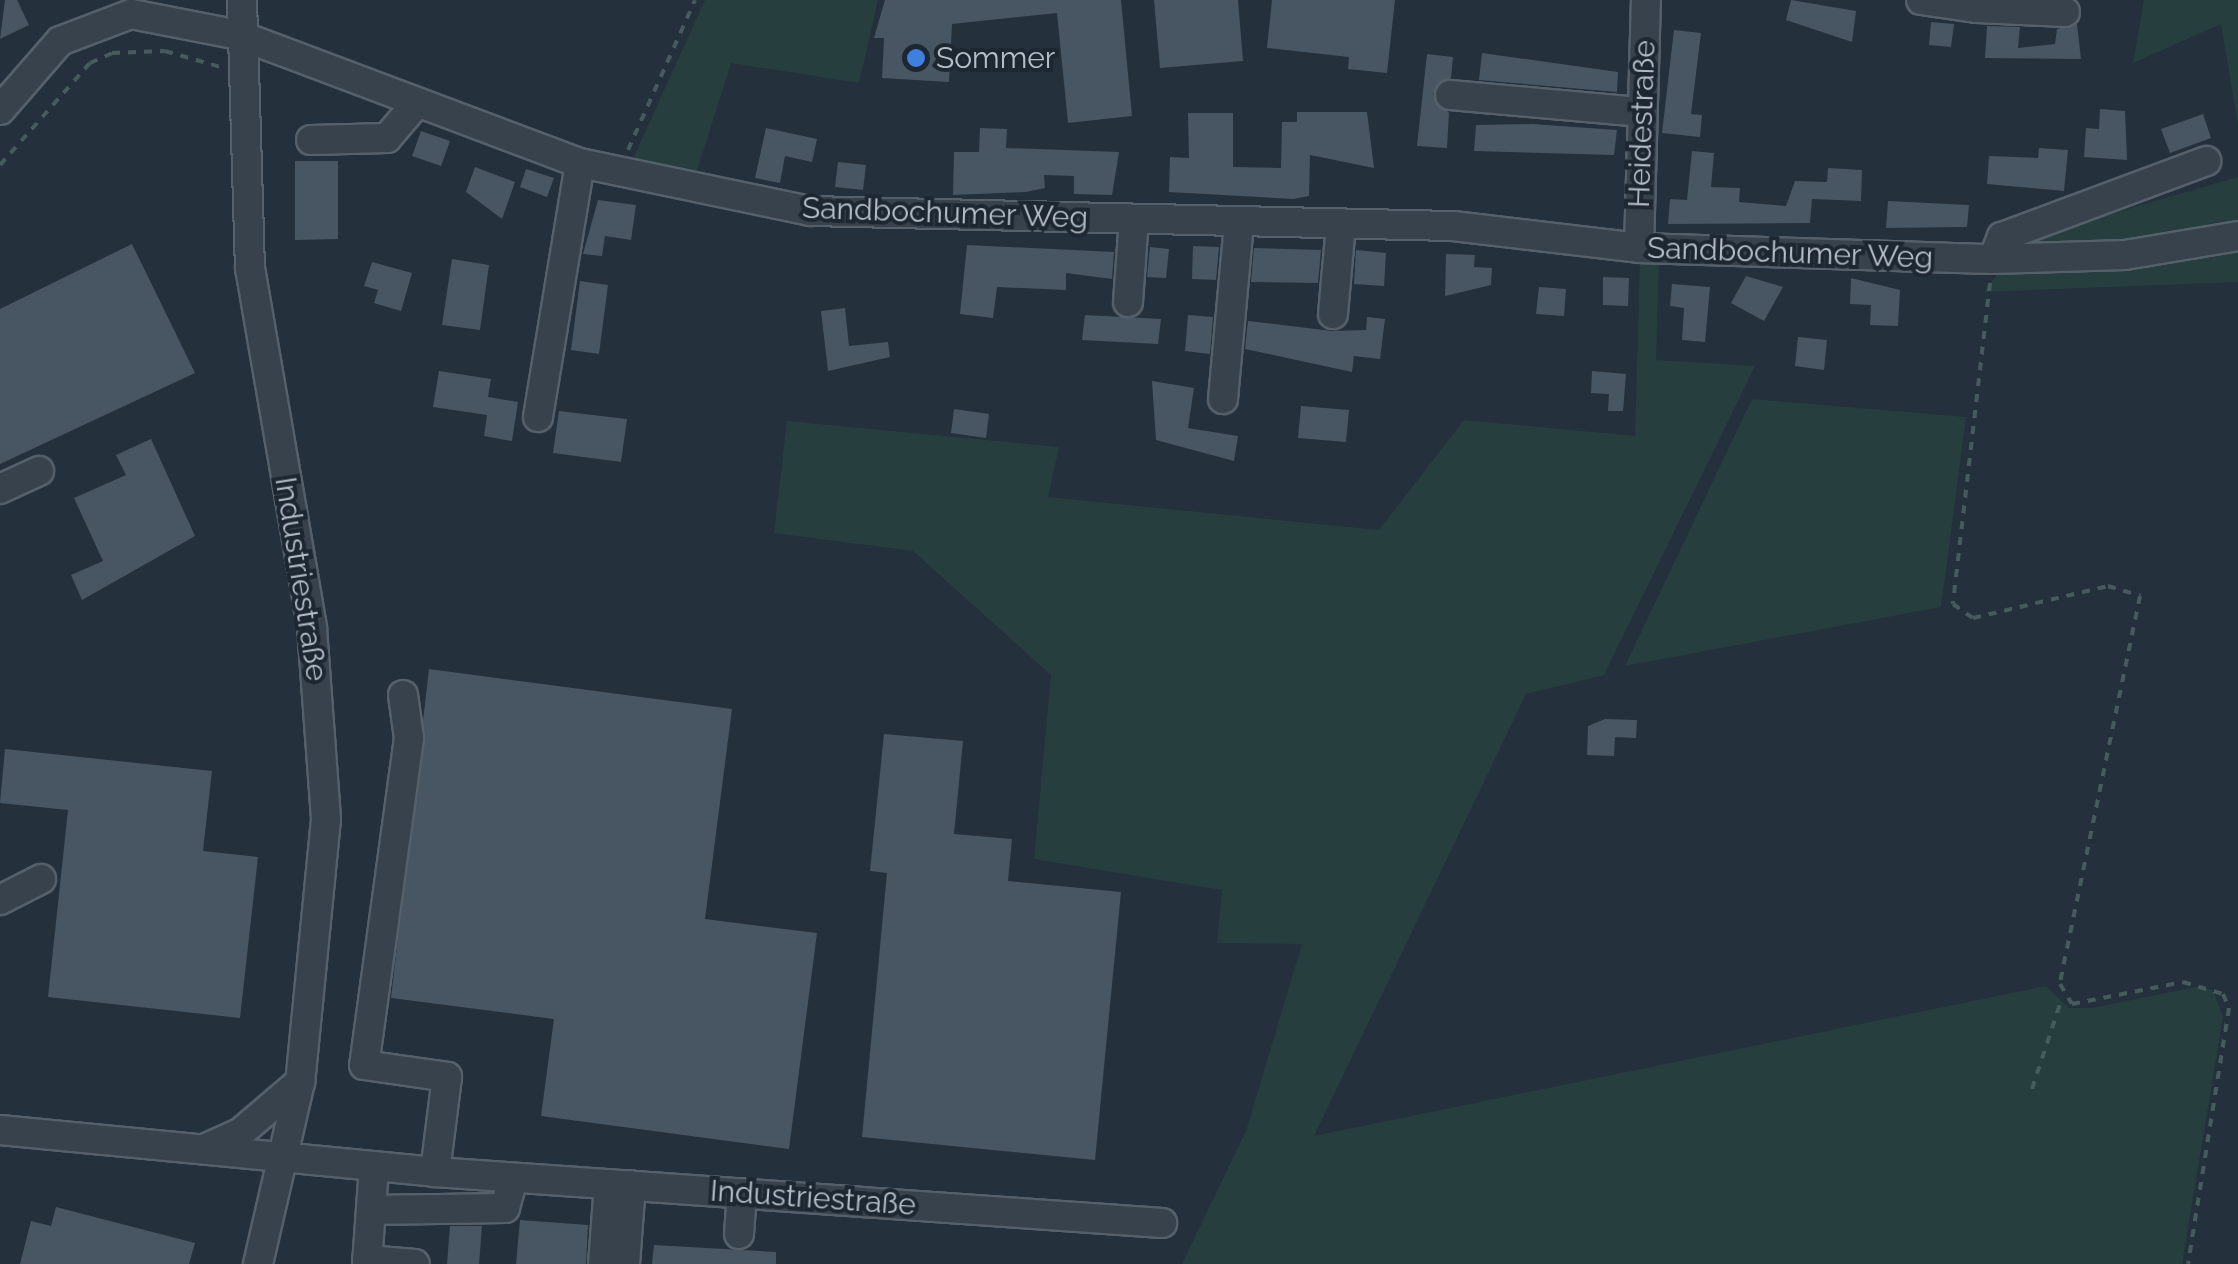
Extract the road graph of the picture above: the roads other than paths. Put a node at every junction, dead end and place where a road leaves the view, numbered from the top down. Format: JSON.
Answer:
{"nodes":[{"id":1,"x":242,"y":0,"type":"edge"},
{"id":2,"x":1646,"y":0,"type":"edge"},
{"id":3,"x":1921,"y":0,"type":"edge"},
{"id":4,"x":1976,"y":4,"type":"edge"},
{"id":5,"x":94,"y":10,"type":"edge"},
{"id":6,"x":2066,"y":12,"type":"dead end"},
{"id":7,"x":240,"y":36,"type":"junction"},
{"id":8,"x":1450,"y":95,"type":"dead end"},
{"id":9,"x":4,"y":96,"type":"edge"},
{"id":10,"x":416,"y":104,"type":"junction"},
{"id":11,"x":1639,"y":112,"type":"junction"},
{"id":12,"x":311,"y":140,"type":"dead end"},
{"id":13,"x":2206,"y":161,"type":"dead end"},
{"id":14,"x":580,"y":163,"type":"junction"},
{"id":15,"x":1134,"y":220,"type":"junction"},
{"id":16,"x":1240,"y":223,"type":"junction"},
{"id":17,"x":1342,"y":225,"type":"junction"},
{"id":18,"x":2238,"y":236,"type":"edge"},
{"id":19,"x":1639,"y":248,"type":"junction"},
{"id":20,"x":1993,"y":259,"type":"junction"},
{"id":21,"x":1128,"y":302,"type":"dead end"},
{"id":22,"x":1333,"y":314,"type":"dead end"},
{"id":23,"x":1224,"y":400,"type":"dead end"},
{"id":24,"x":538,"y":417,"type":"dead end"},
{"id":25,"x":39,"y":471,"type":"dead end"},
{"id":26,"x":0,"y":489,"type":"edge"},
{"id":27,"x":403,"y":695,"type":"dead end"},
{"id":28,"x":42,"y":879,"type":"dead end"},
{"id":29,"x":0,"y":900,"type":"edge"},
{"id":30,"x":300,"y":1082,"type":"junction"},
{"id":31,"x":0,"y":1130,"type":"edge"},
{"id":32,"x":203,"y":1150,"type":"junction"},
{"id":33,"x":285,"y":1158,"type":"junction"},
{"id":34,"x":374,"y":1167,"type":"junction"},
{"id":35,"x":436,"y":1172,"type":"junction"},
{"id":36,"x":513,"y":1178,"type":"junction"},
{"id":37,"x":620,"y":1184,"type":"junction"},
{"id":38,"x":742,"y":1192,"type":"junction"},
{"id":39,"x":371,"y":1210,"type":"junction"},
{"id":40,"x":1162,"y":1223,"type":"dead end"},
{"id":41,"x":740,"y":1234,"type":"dead end"},
{"id":42,"x":367,"y":1262,"type":"edge"},
{"id":43,"x":258,"y":1264,"type":"edge"},
{"id":44,"x":415,"y":1264,"type":"edge"},
{"id":45,"x":604,"y":1264,"type":"edge"},
{"id":46,"x":625,"y":1264,"type":"edge"}],
"edges":[{"from":1,"to":7,"type":"street","name":"Industriestraße"},
{"from":2,"to":11,"type":"street","name":"Heidestraße"},
{"from":3,"to":4,"type":"street"},
{"from":4,"to":6,"type":"street"},
{"from":5,"to":7,"type":"street","name":"Sandbochumer Weg"},
{"from":5,"to":9,"type":"street"},
{"from":7,"to":10,"type":"street","name":"Sandbochumer Weg"},
{"from":7,"to":30,"type":"street","name":"Industriestraße"},
{"from":8,"to":11,"type":"street"},
{"from":10,"to":12,"type":"street"},
{"from":10,"to":14,"type":"street","name":"Sandbochumer Weg"},
{"from":11,"to":19,"type":"street","name":"Heidestraße"},
{"from":13,"to":20,"type":"street"},
{"from":14,"to":15,"type":"street","name":"Sandbochumer Weg"},
{"from":14,"to":24,"type":"street"},
{"from":15,"to":16,"type":"street","name":"Sandbochumer Weg"},
{"from":15,"to":21,"type":"street","name":"Sandbochumer Weg"},
{"from":16,"to":17,"type":"street","name":"Sandbochumer Weg"},
{"from":16,"to":23,"type":"street"},
{"from":17,"to":19,"type":"street","name":"Sandbochumer Weg"},
{"from":17,"to":22,"type":"street"},
{"from":18,"to":20,"type":"street","name":"Sandbochumer Weg"},
{"from":19,"to":20,"type":"street","name":"Sandbochumer Weg"},
{"from":25,"to":26,"type":"street"},
{"from":27,"to":35,"type":"street"},
{"from":28,"to":29,"type":"street"},
{"from":30,"to":32,"type":"street"},
{"from":30,"to":33,"type":"street","name":"Industriestraße"},
{"from":31,"to":32,"type":"street"},
{"from":32,"to":33,"type":"street"},
{"from":33,"to":34,"type":"street","name":"Industriestraße"},
{"from":33,"to":43,"type":"street","name":"Industriestraße"},
{"from":34,"to":35,"type":"street","name":"Industriestraße"},
{"from":34,"to":39,"type":"street"},
{"from":35,"to":36,"type":"street","name":"Industriestraße"},
{"from":36,"to":37,"type":"street","name":"Industriestraße"},
{"from":36,"to":39,"type":"street"},
{"from":37,"to":38,"type":"street","name":"Industriestraße"},
{"from":37,"to":45,"type":"street"},
{"from":37,"to":46,"type":"street"},
{"from":38,"to":40,"type":"street","name":"Industriestraße"},
{"from":38,"to":41,"type":"street"},
{"from":39,"to":42,"type":"street"},
{"from":42,"to":44,"type":"street"}]}
